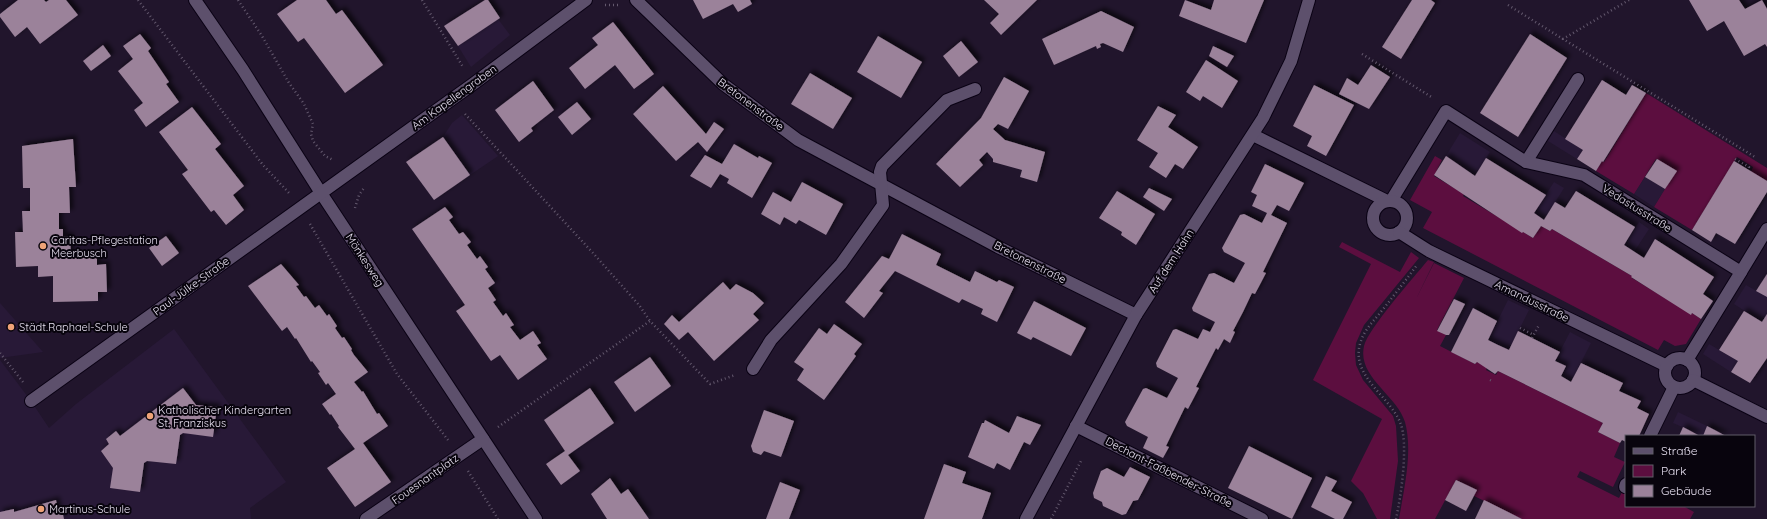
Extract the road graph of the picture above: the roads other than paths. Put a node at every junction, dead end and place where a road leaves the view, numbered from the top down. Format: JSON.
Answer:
{"nodes":[{"id":1,"x":195,"y":0,"type":"edge"},
{"id":2,"x":586,"y":0,"type":"edge"},
{"id":3,"x":636,"y":0,"type":"edge"},
{"id":4,"x":1309,"y":0,"type":"edge"},
{"id":5,"x":1578,"y":79,"type":"dead end"},
{"id":6,"x":975,"y":89,"type":"dead end"},
{"id":7,"x":1253,"y":135,"type":"junction"},
{"id":8,"x":1526,"y":162,"type":"junction"},
{"id":9,"x":882,"y":185,"type":"junction"},
{"id":10,"x":321,"y":193,"type":"junction"},
{"id":11,"x":1389,"y":201,"type":"junction"},
{"id":12,"x":1767,"y":229,"type":"edge"},
{"id":13,"x":1399,"y":232,"type":"junction"},
{"id":14,"x":1741,"y":272,"type":"junction"},
{"id":15,"x":1136,"y":315,"type":"junction"},
{"id":16,"x":1687,"y":360,"type":"junction"},
{"id":17,"x":1666,"y":366,"type":"junction"},
{"id":18,"x":753,"y":369,"type":"road end"},
{"id":19,"x":1693,"y":380,"type":"junction"},
{"id":20,"x":1674,"y":387,"type":"junction"},
{"id":21,"x":34,"y":400,"type":"road end"},
{"id":22,"x":1767,"y":417,"type":"edge"},
{"id":23,"x":1076,"y":426,"type":"junction"},
{"id":24,"x":1650,"y":435,"type":"edge"},
{"id":25,"x":483,"y":439,"type":"junction"},
{"id":26,"x":366,"y":519,"type":"edge"},
{"id":27,"x":536,"y":519,"type":"edge"},
{"id":28,"x":1026,"y":519,"type":"edge"},
{"id":29,"x":1262,"y":519,"type":"edge"}],
"edges":[{"from":1,"to":10,"type":"street","name":"Mönkesweg"},
{"from":2,"to":10,"type":"street","name":"Am Kapellengraben"},
{"from":3,"to":9,"type":"street","name":"Bretonenstraße"},
{"from":4,"to":7,"type":"street","name":"Auf dem Hahn"},
{"from":5,"to":8,"type":"street"},
{"from":6,"to":9,"type":"street"},
{"from":7,"to":11,"type":"street"},
{"from":7,"to":15,"type":"street","name":"Auf dem Hahn"},
{"from":8,"to":11,"type":"street","name":"Vedastusstraße"},
{"from":8,"to":14,"type":"street","name":"Vedastusstraße"},
{"from":9,"to":15,"type":"street","name":"Bretonenstraße"},
{"from":9,"to":18,"type":"street"},
{"from":10,"to":21,"type":"street","name":"Paul-Jülke-Straße"},
{"from":10,"to":25,"type":"street","name":"Mönkesweg"},
{"from":11,"to":13,"type":"street"},
{"from":11,"to":13,"type":"street"},
{"from":12,"to":14,"type":"street"},
{"from":13,"to":17,"type":"street","name":"Amandusstraße"},
{"from":14,"to":16,"type":"street"},
{"from":15,"to":23,"type":"street","name":"Auf dem Hahn"},
{"from":16,"to":17,"type":"street"},
{"from":16,"to":19,"type":"street"},
{"from":17,"to":20,"type":"street"},
{"from":19,"to":20,"type":"street"},
{"from":19,"to":22,"type":"street"},
{"from":20,"to":24,"type":"street"},
{"from":23,"to":28,"type":"street","name":"Auf dem Hahn"},
{"from":23,"to":29,"type":"street","name":"Dechant-Faßbender-Straße"},
{"from":25,"to":26,"type":"street","name":"Fouesnantplatz"},
{"from":25,"to":27,"type":"street","name":"Mönkesweg"}]}
